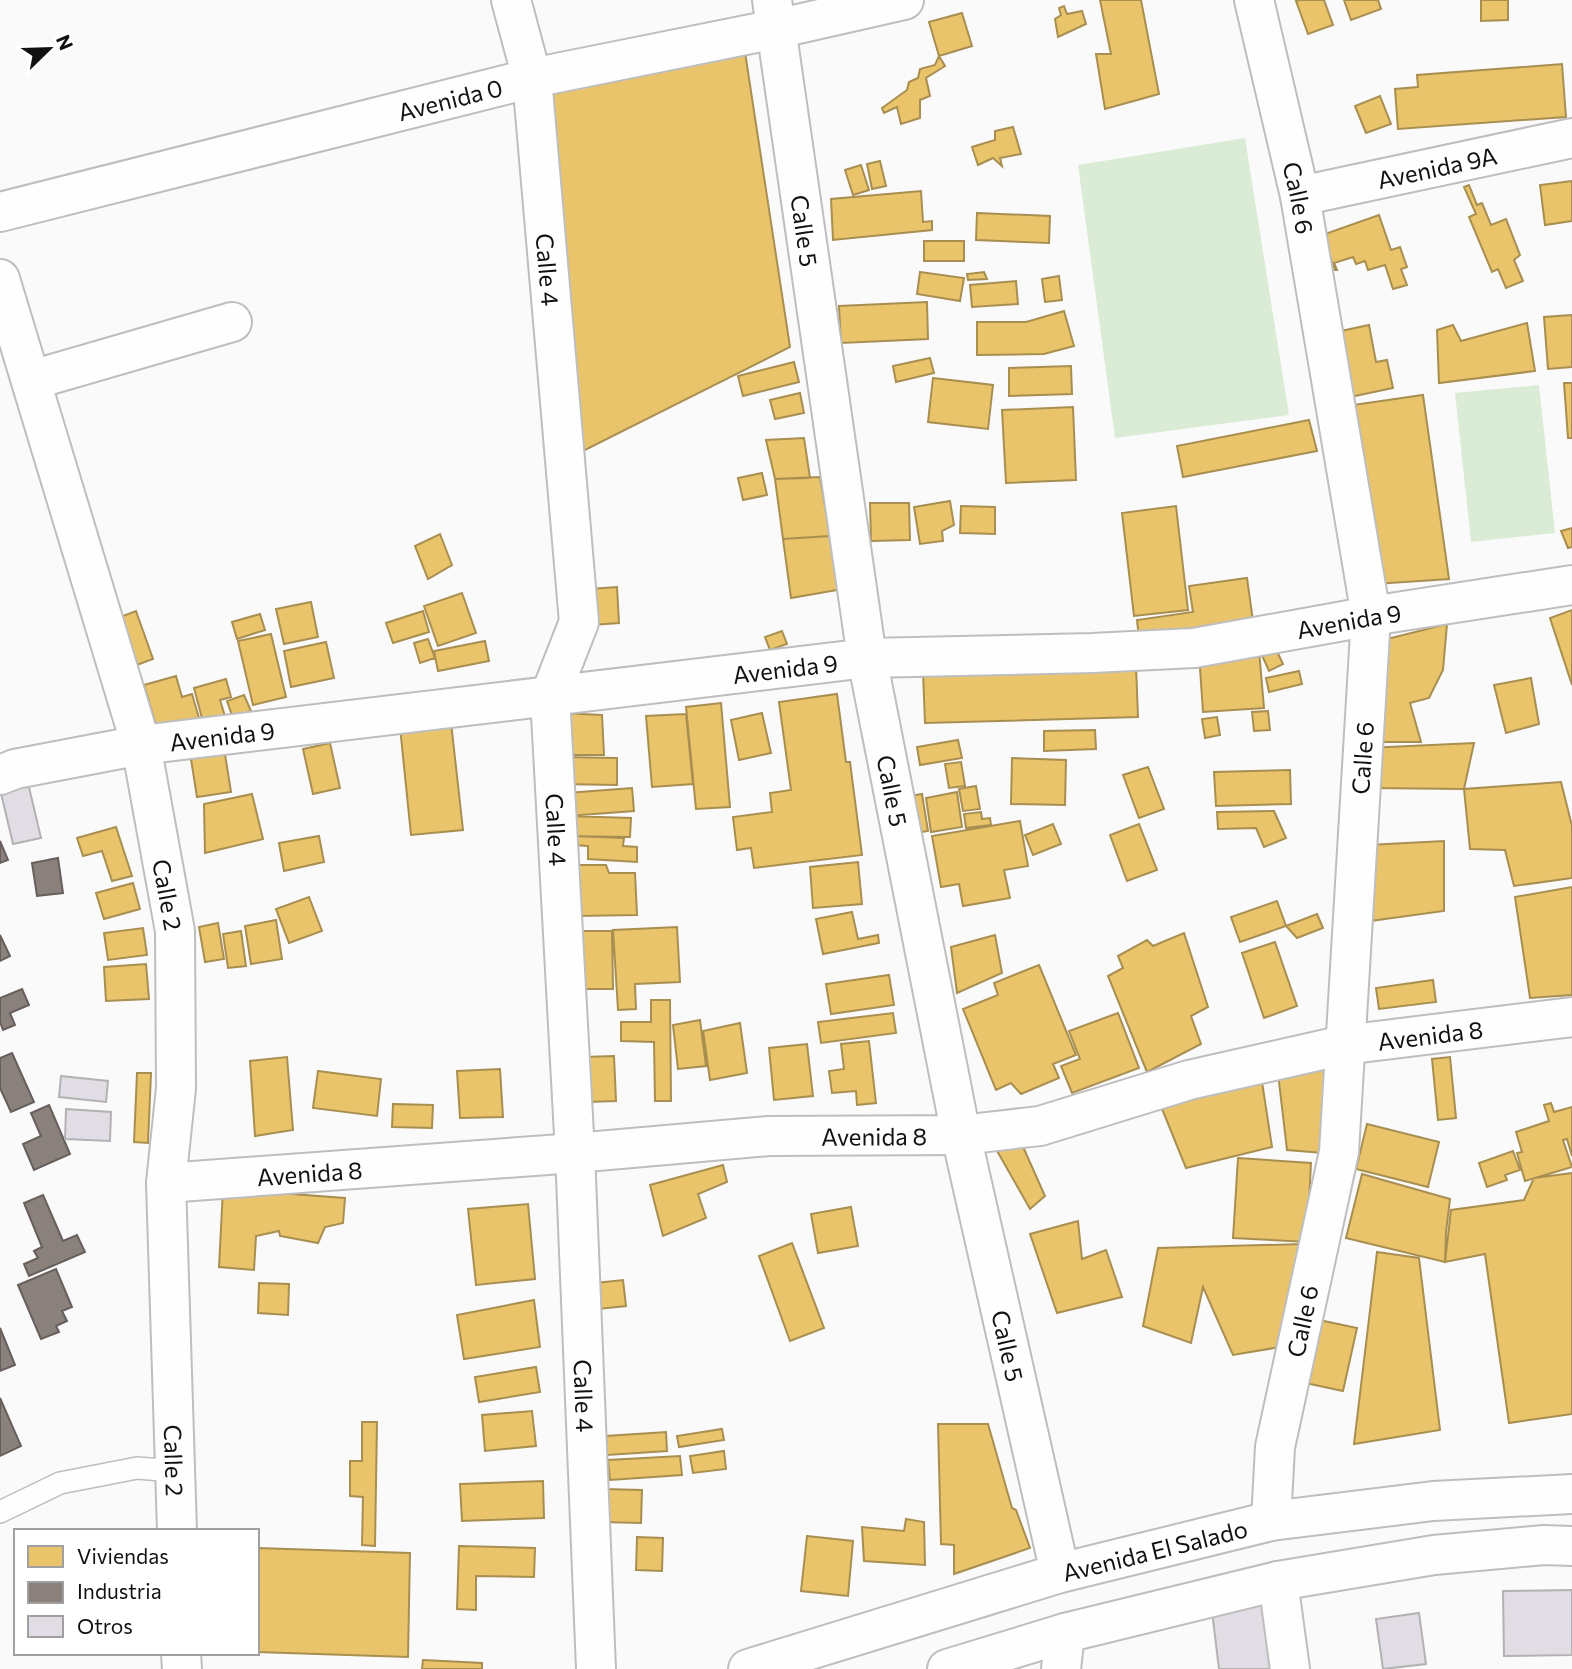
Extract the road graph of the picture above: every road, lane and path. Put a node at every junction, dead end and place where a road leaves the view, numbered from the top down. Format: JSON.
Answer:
{"nodes":[{"id":1,"x":511,"y":0,"type":"edge"},
{"id":2,"x":904,"y":0,"type":"edge"},
{"id":3,"x":1254,"y":0,"type":"edge"},
{"id":4,"x":774,"y":14,"type":"edge"},
{"id":5,"x":532,"y":78,"type":"junction"},
{"id":6,"x":1572,"y":138,"type":"edge"},
{"id":7,"x":1300,"y":197,"type":"junction"},
{"id":8,"x":0,"y":212,"type":"edge"},
{"id":9,"x":0,"y":279,"type":"edge"},
{"id":10,"x":232,"y":322,"type":"dead end"},
{"id":11,"x":32,"y":380,"type":"junction"},
{"id":12,"x":1572,"y":585,"type":"edge"},
{"id":13,"x":1371,"y":616,"type":"junction"},
{"id":14,"x":867,"y":658,"type":"junction"},
{"id":15,"x":550,"y":696,"type":"junction"},
{"id":16,"x":141,"y":745,"type":"junction"},
{"id":17,"x":0,"y":775,"type":"edge"},
{"id":18,"x":1572,"y":1017,"type":"edge"},
{"id":19,"x":1344,"y":1045,"type":"junction"},
{"id":20,"x":961,"y":1135,"type":"junction"},
{"id":21,"x":575,"y":1153,"type":"junction"},
{"id":22,"x":166,"y":1183,"type":"junction"},
{"id":23,"x":175,"y":1471,"type":"junction"},
{"id":24,"x":1572,"y":1494,"type":"edge"},
{"id":25,"x":0,"y":1512,"type":"edge"},
{"id":26,"x":1271,"y":1521,"type":"junction"},
{"id":27,"x":177,"y":1529,"type":"edge"},
{"id":28,"x":1572,"y":1546,"type":"edge"},
{"id":29,"x":1060,"y":1573,"type":"junction"},
{"id":30,"x":1278,"y":1581,"type":"junction"},
{"id":31,"x":1063,"y":1651,"type":"edge"},
{"id":32,"x":596,"y":1669,"type":"edge"},
{"id":33,"x":748,"y":1669,"type":"edge"},
{"id":34,"x":947,"y":1669,"type":"edge"},
{"id":35,"x":1290,"y":1669,"type":"edge"}],
"edges":[{"from":1,"to":5,"type":"street","name":"Calle 4"},
{"from":2,"to":4,"type":"street","name":"Avenida 0"},
{"from":3,"to":7,"type":"street","name":"Calle 6"},
{"from":4,"to":5,"type":"street","name":"Avenida 0"},
{"from":4,"to":14,"type":"street","name":"Calle 5"},
{"from":5,"to":8,"type":"street","name":"Avenida 0"},
{"from":5,"to":15,"type":"street","name":"Calle 4"},
{"from":6,"to":7,"type":"street","name":"Avenida 9A"},
{"from":7,"to":13,"type":"street","name":"Calle 6"},
{"from":9,"to":11,"type":"street","name":"Calle 2"},
{"from":10,"to":11,"type":"street"},
{"from":11,"to":16,"type":"street","name":"Calle 2"},
{"from":12,"to":13,"type":"street","name":"Avenida 9"},
{"from":13,"to":14,"type":"street","name":"Avenida 9"},
{"from":13,"to":19,"type":"street","name":"Calle 6"},
{"from":14,"to":15,"type":"street","name":"Avenida 9"},
{"from":14,"to":20,"type":"street","name":"Calle 5"},
{"from":15,"to":16,"type":"street","name":"Avenida 9"},
{"from":15,"to":21,"type":"street","name":"Calle 4"},
{"from":16,"to":17,"type":"street","name":"Avenida 9"},
{"from":16,"to":22,"type":"street","name":"Calle 2"},
{"from":18,"to":19,"type":"street","name":"Avenida 8"},
{"from":19,"to":20,"type":"street","name":"Avenida 8"},
{"from":19,"to":26,"type":"street","name":"Calle 6"},
{"from":20,"to":21,"type":"street","name":"Avenida 8"},
{"from":20,"to":29,"type":"street","name":"Calle 5"},
{"from":21,"to":22,"type":"street","name":"Avenida 8"},
{"from":21,"to":32,"type":"street","name":"Calle 4"},
{"from":22,"to":23,"type":"street","name":"Calle 2"},
{"from":23,"to":25,"type":"lane"},
{"from":23,"to":27,"type":"street","name":"Calle 2"},
{"from":24,"to":26,"type":"street","name":"Avenida El Salado"},
{"from":26,"to":29,"type":"street","name":"Avenida El Salado"},
{"from":28,"to":30,"type":"street"},
{"from":29,"to":33,"type":"street","name":"Avenida El Salado"},
{"from":30,"to":31,"type":"street"},
{"from":30,"to":35,"type":"street"},
{"from":31,"to":34,"type":"street"}]}
